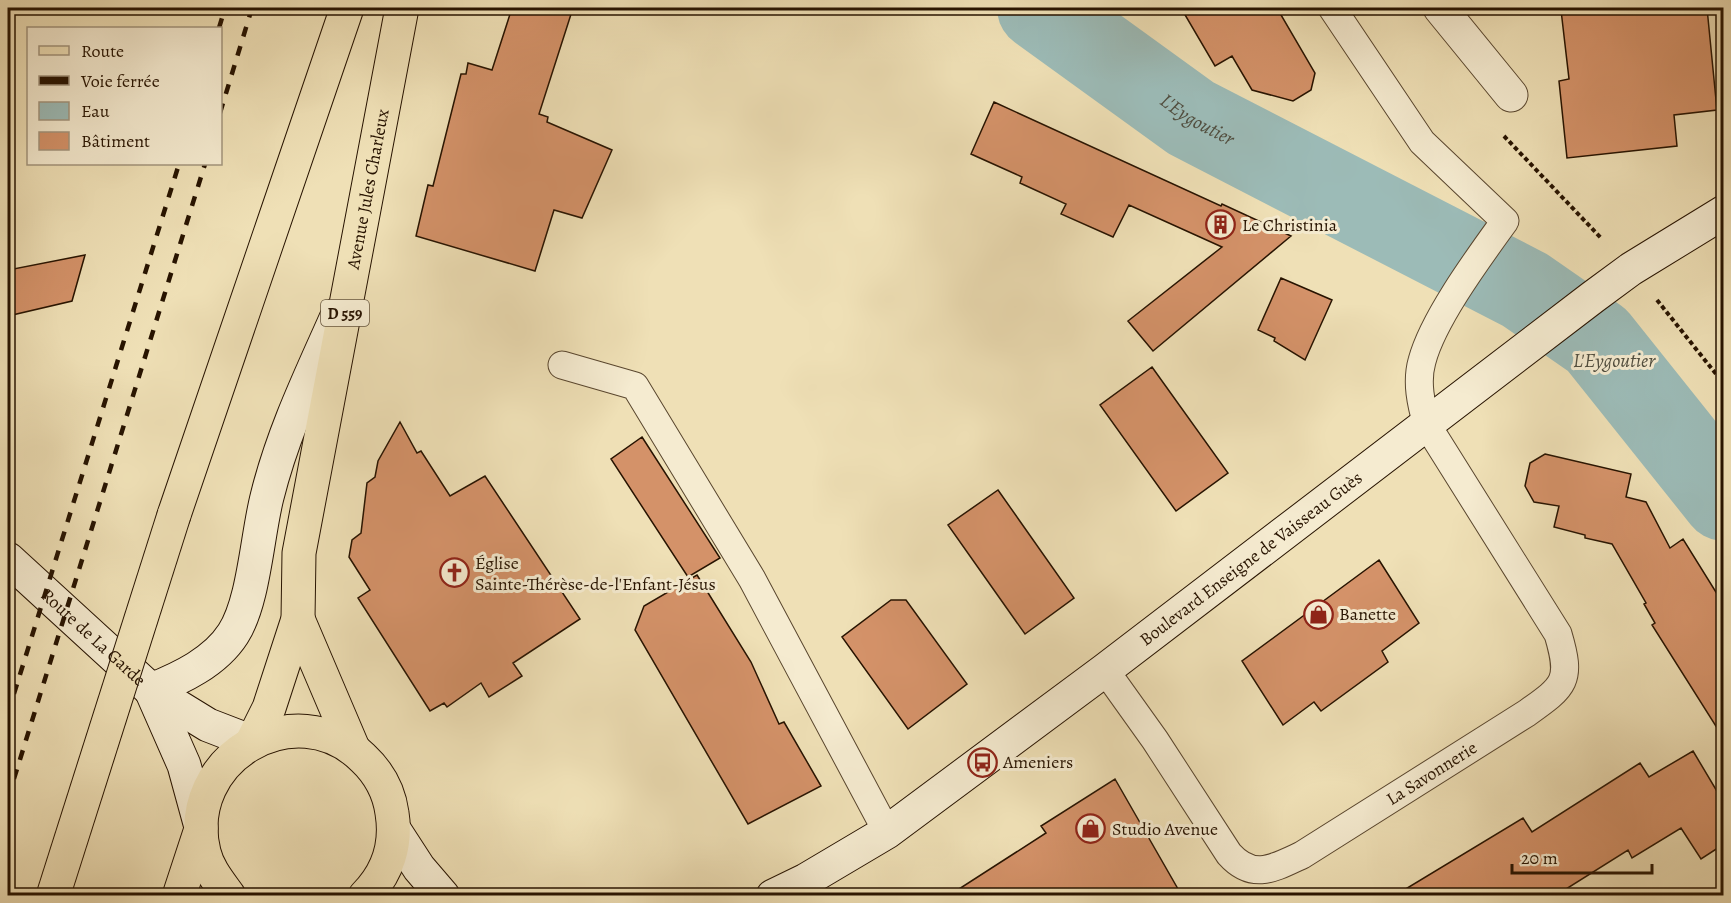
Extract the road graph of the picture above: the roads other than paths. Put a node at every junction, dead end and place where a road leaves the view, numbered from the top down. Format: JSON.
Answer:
{"nodes":[{"id":1,"x":347,"y":8,"type":"edge"},
{"id":2,"x":402,"y":8,"type":"edge"},
{"id":3,"x":1332,"y":8,"type":"edge"},
{"id":4,"x":1440,"y":8,"type":"edge"},
{"id":5,"x":1511,"y":95,"type":"dead end"},
{"id":6,"x":1724,"y":212,"type":"edge"},
{"id":7,"x":349,"y":291,"type":"junction"},
{"id":8,"x":562,"y":365,"type":"dead end"},
{"id":9,"x":1427,"y":425,"type":"junction"},
{"id":10,"x":8,"y":559,"type":"edge"},
{"id":11,"x":298,"y":619,"type":"junction"},
{"id":12,"x":1105,"y":670,"type":"junction"},
{"id":13,"x":151,"y":690,"type":"junction"},
{"id":14,"x":252,"y":742,"type":"junction"},
{"id":15,"x":353,"y":748,"type":"junction"},
{"id":16,"x":201,"y":827,"type":"junction"},
{"id":17,"x":395,"y":831,"type":"junction"},
{"id":18,"x":887,"y":832,"type":"junction"},
{"id":19,"x":811,"y":888,"type":"edge"},
{"id":20,"x":53,"y":896,"type":"edge"},
{"id":21,"x":178,"y":896,"type":"edge"},
{"id":22,"x":229,"y":896,"type":"edge"},
{"id":23,"x":365,"y":896,"type":"edge"},
{"id":24,"x":443,"y":896,"type":"edge"},
{"id":25,"x":774,"y":896,"type":"edge"}],
"edges":[{"from":1,"to":20,"type":"main road","bridge":true},
{"from":2,"to":7,"type":"main road","name":"Avenue Jules Charleux","number":"D 559"},
{"from":3,"to":9,"type":"lane"},
{"from":4,"to":5,"type":"main road"},
{"from":6,"to":9,"type":"main road","name":"Boulevard Enseigne de Vaisseau Guès"},
{"from":7,"to":11,"type":"main road","name":"Avenue Jules Charleux","number":"D 559"},
{"from":7,"to":13,"type":"main road"},
{"from":8,"to":18,"type":"lane"},
{"from":9,"to":12,"type":"main road","name":"Boulevard Enseigne de Vaisseau Guès"},
{"from":9,"to":12,"type":"lane","name":"La Savonnerie"},
{"from":10,"to":13,"type":"main road","name":"Route de La Garde"},
{"from":11,"to":14,"type":"main road","name":"Avenue Jules Charleux"},
{"from":11,"to":15,"type":"main road","name":"Avenue Jules Charleux"},
{"from":12,"to":18,"type":"main road","name":"Boulevard Enseigne de Vaisseau Guès"},
{"from":13,"to":14,"type":"main road","name":"Route de La Garde"},
{"from":13,"to":16,"type":"main road","name":"Route de La Garde"},
{"from":14,"to":15,"type":"main road"},
{"from":14,"to":16,"type":"main road"},
{"from":15,"to":17,"type":"main road"},
{"from":16,"to":21,"type":"main road"},
{"from":16,"to":22,"type":"main road"},
{"from":17,"to":23,"type":"main road"},
{"from":17,"to":24,"type":"main road"},
{"from":18,"to":19,"type":"main road","name":"Boulevard Enseigne de Vaisseau Guès"},
{"from":19,"to":25,"type":"main road","name":"Boulevard Enseigne de Vaisseau Guès"}]}
